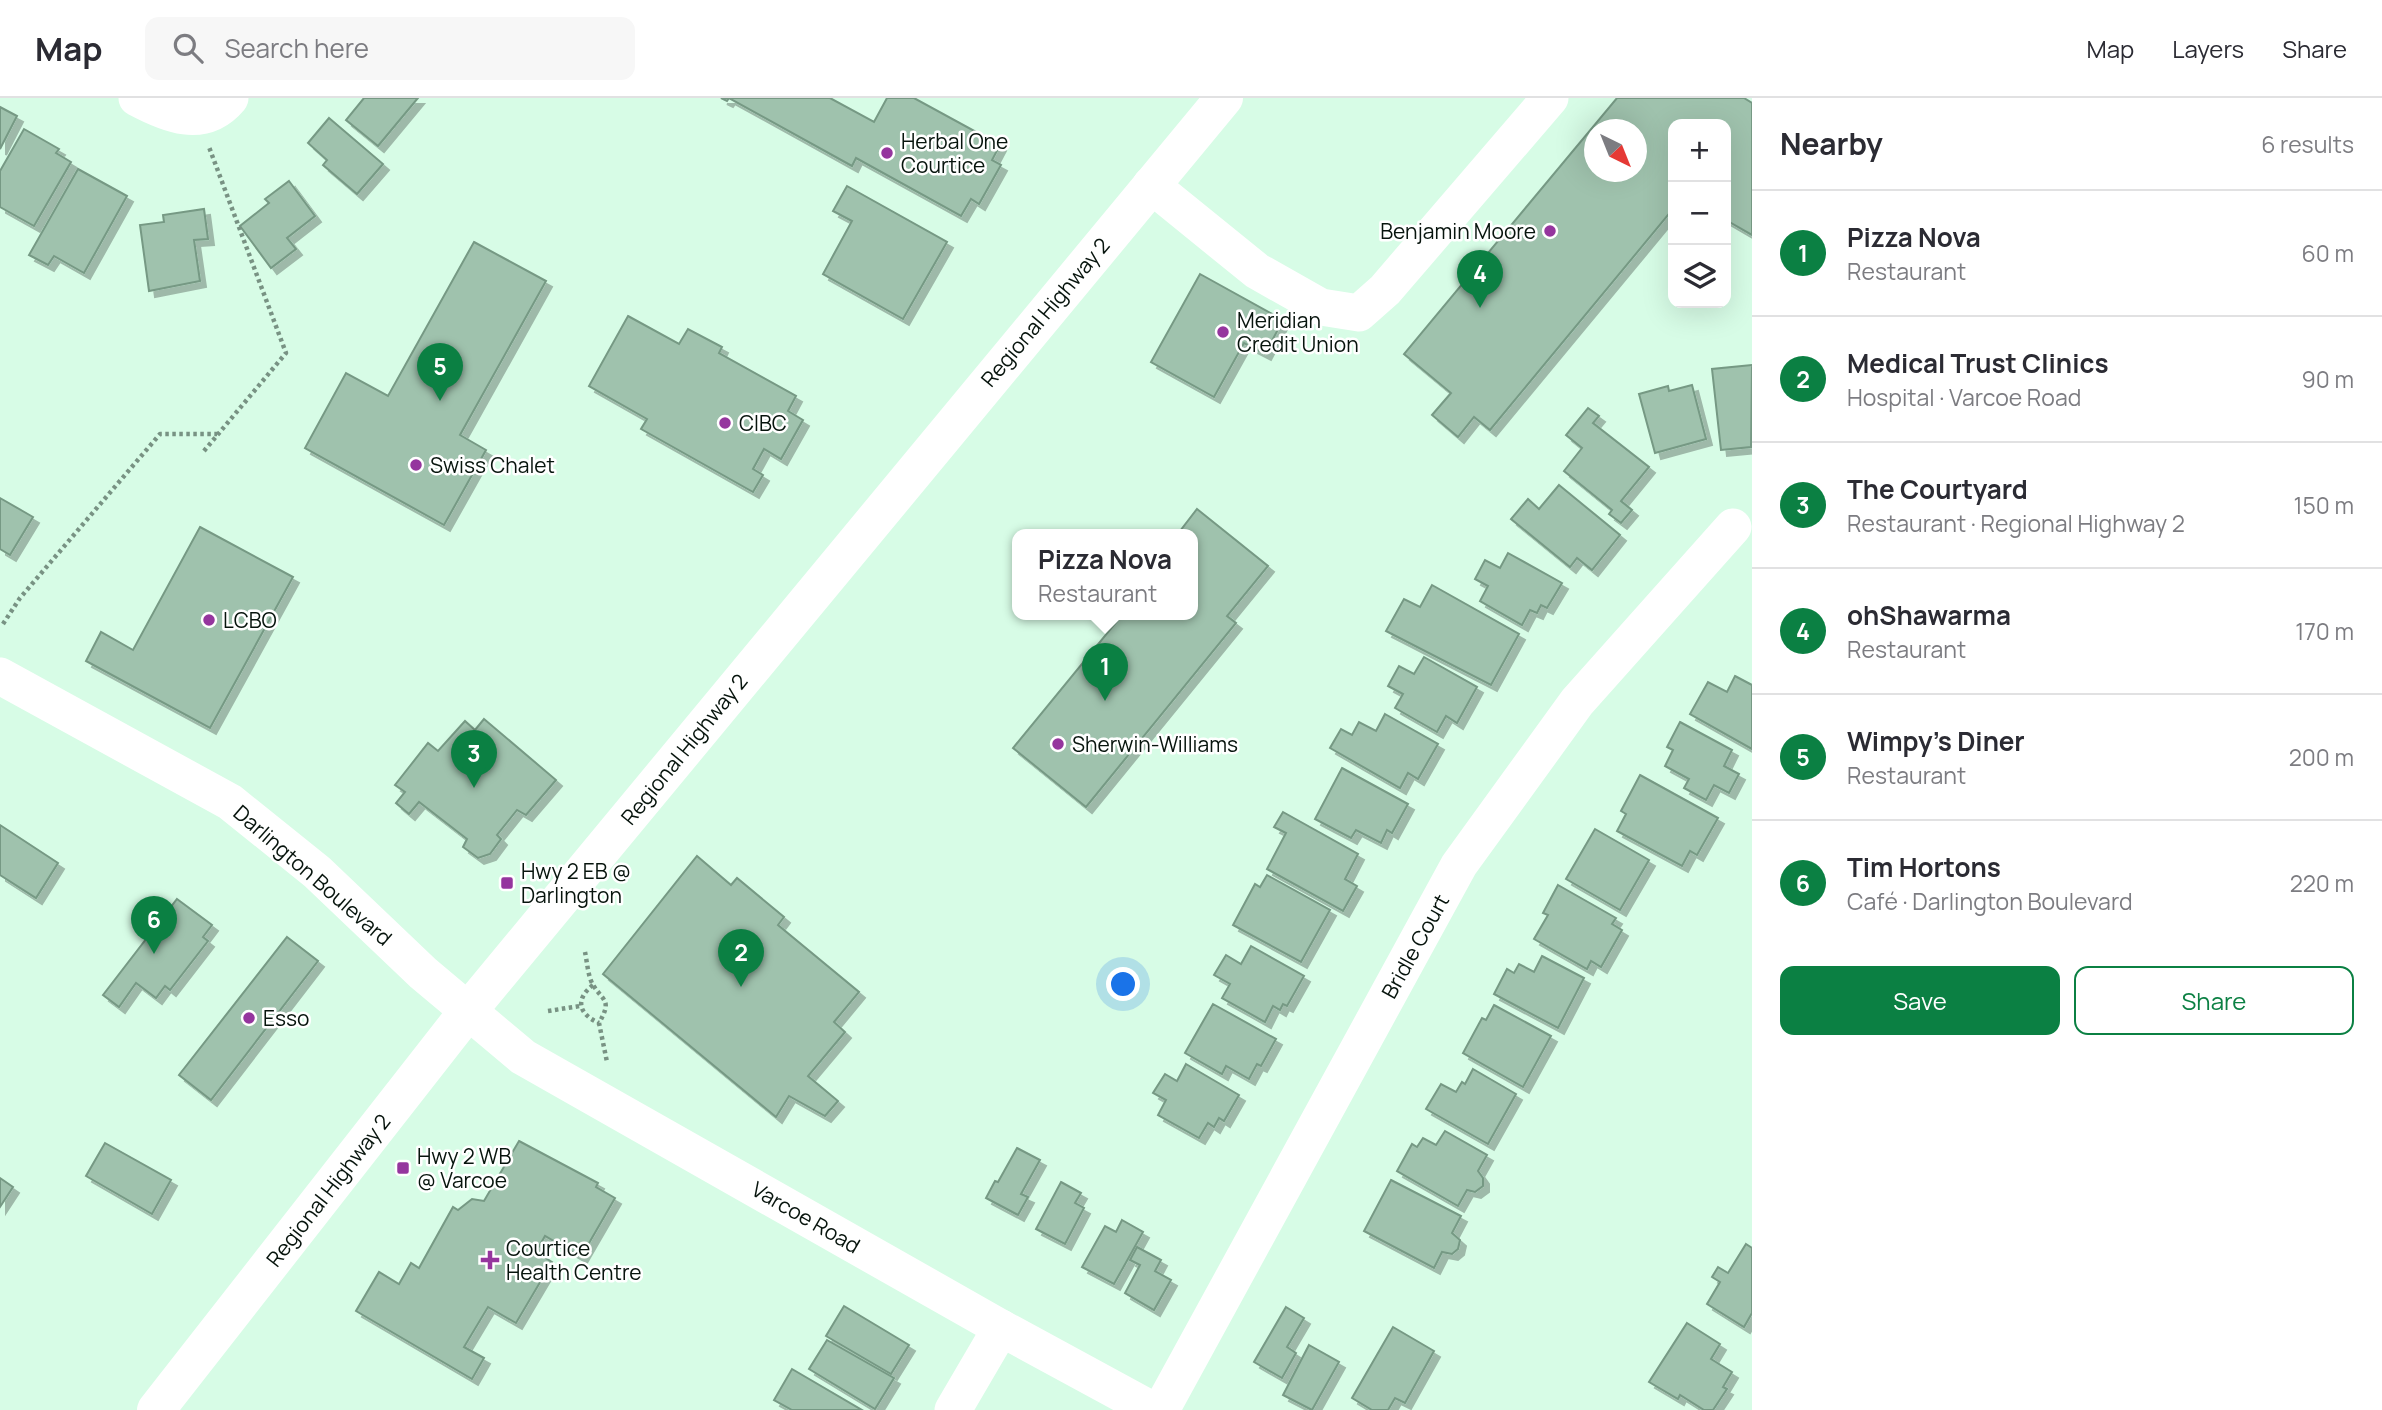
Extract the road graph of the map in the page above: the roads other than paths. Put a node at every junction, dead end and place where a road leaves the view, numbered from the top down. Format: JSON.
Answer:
{"nodes":[{"id":1,"x":137,"y":98,"type":"edge"},
{"id":2,"x":230,"y":98,"type":"edge"},
{"id":3,"x":1224,"y":98,"type":"edge"},
{"id":4,"x":1550,"y":98,"type":"edge"},
{"id":5,"x":1151,"y":185,"type":"junction"},
{"id":6,"x":1733,"y":527,"type":"dead end"},
{"id":7,"x":0,"y":676,"type":"edge"},
{"id":8,"x":468,"y":1011,"type":"junction"},
{"id":9,"x":1001,"y":1328,"type":"junction"},
{"id":10,"x":156,"y":1410,"type":"edge"},
{"id":11,"x":953,"y":1410,"type":"edge"},
{"id":12,"x":1152,"y":1410,"type":"edge"},
{"id":13,"x":1161,"y":1410,"type":"edge"}],
"edges":[{"from":1,"to":2,"type":"street"},
{"from":3,"to":5,"type":"main road","name":"Regional Highway 2"},
{"from":4,"to":5,"type":"street"},
{"from":5,"to":8,"type":"main road","name":"Regional Highway 2"},
{"from":6,"to":13,"type":"street","name":"Bridle Court"},
{"from":7,"to":8,"type":"street","name":"Darlington Boulevard"},
{"from":8,"to":9,"type":"street","name":"Varcoe Road"},
{"from":8,"to":10,"type":"main road","name":"Regional Highway 2"},
{"from":9,"to":11,"type":"street"},
{"from":9,"to":12,"type":"street","name":"Varcoe Road"}]}
